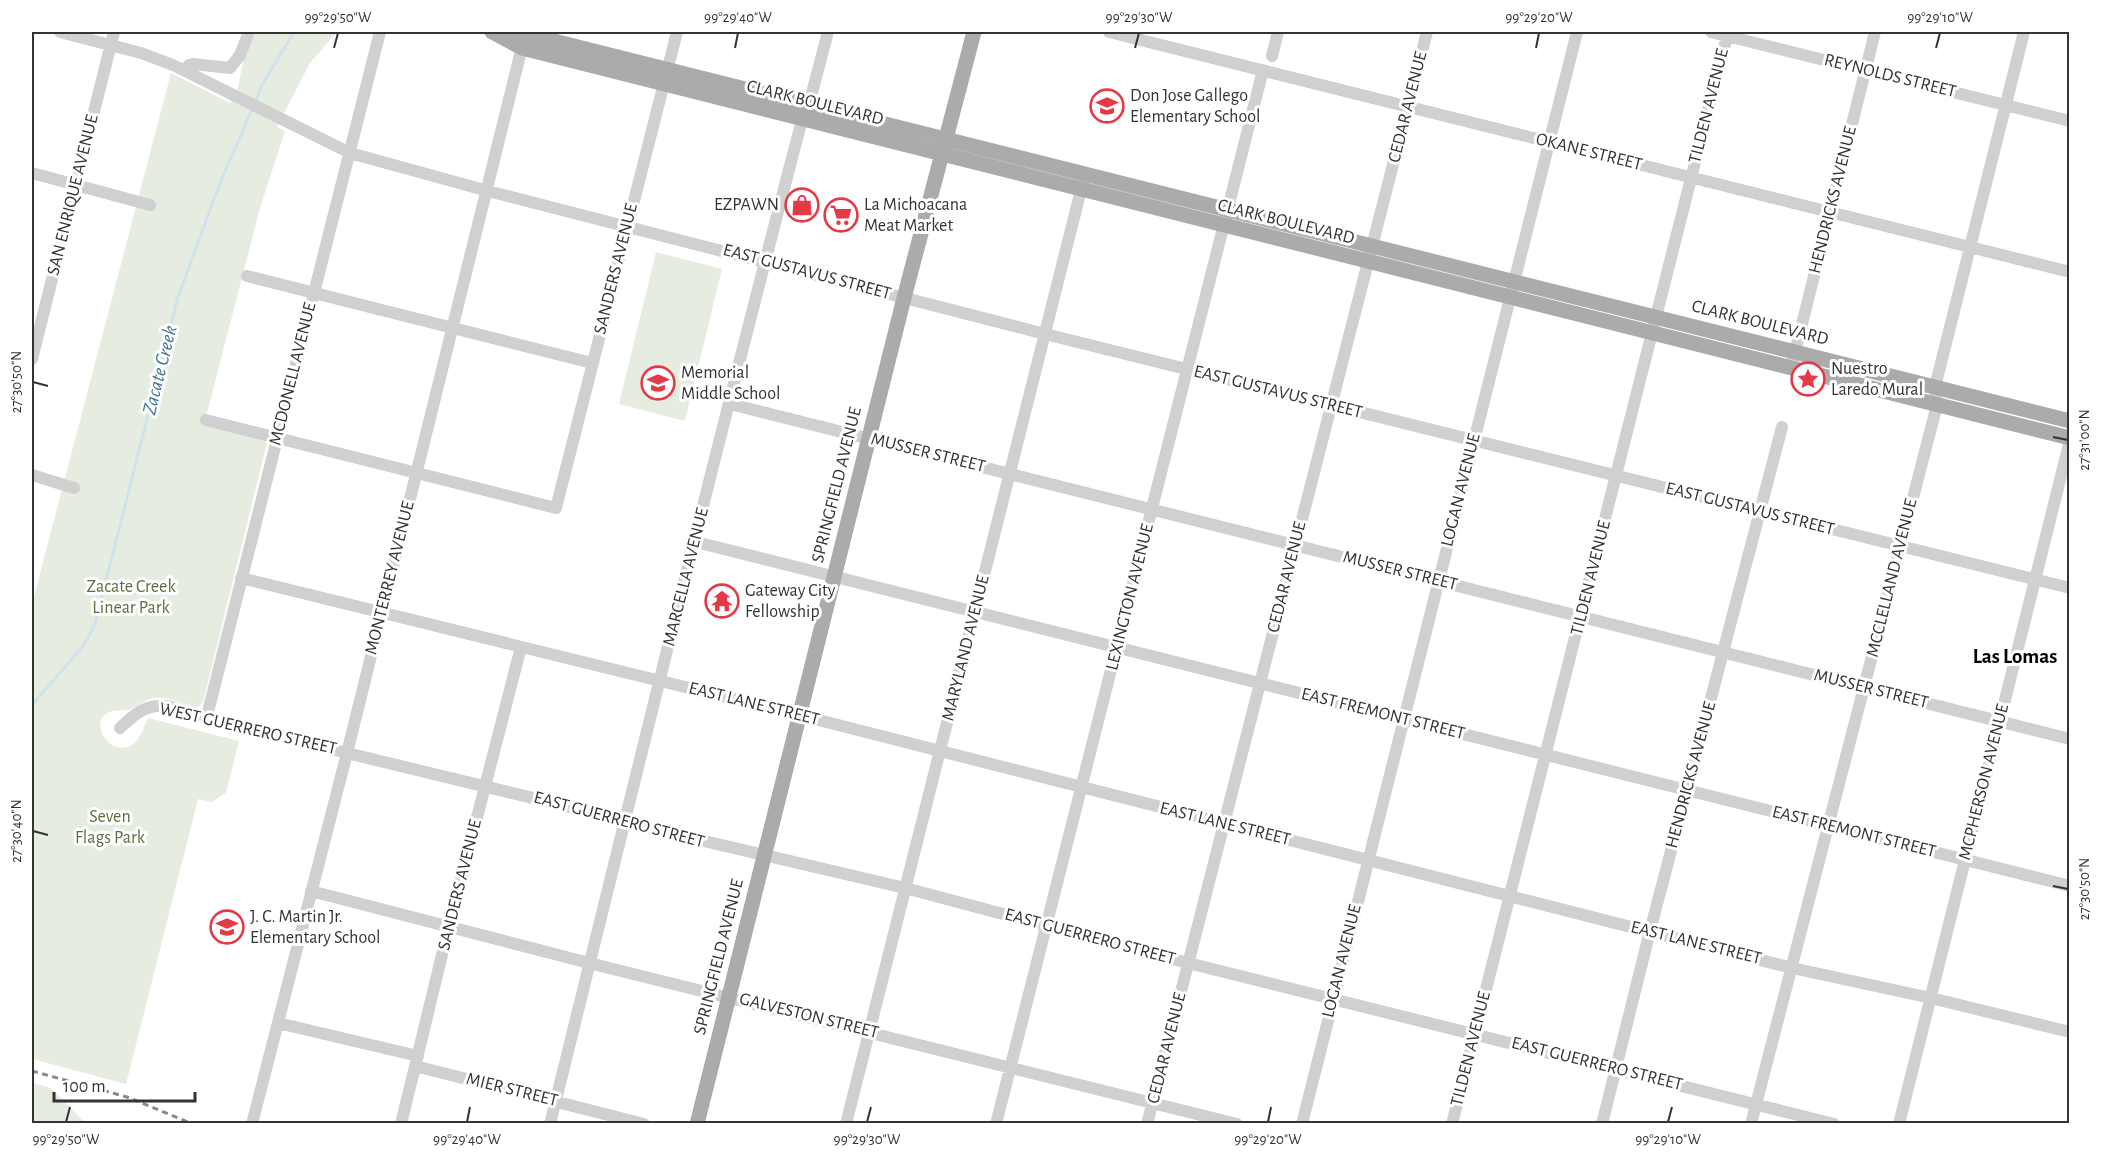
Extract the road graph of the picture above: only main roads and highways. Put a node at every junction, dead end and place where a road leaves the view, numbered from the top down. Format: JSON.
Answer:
{"nodes":[{"id":1,"x":494,"y":32,"type":"edge"},
{"id":2,"x":974,"y":32,"type":"edge"},
{"id":3,"x":525,"y":38,"type":"edge"},
{"id":4,"x":665,"y":76,"type":"junction"},
{"id":5,"x":945,"y":138,"type":"junction"},
{"id":6,"x":941,"y":155,"type":"junction"},
{"id":7,"x":2070,"y":421,"type":"edge"},
{"id":8,"x":2070,"y":439,"type":"edge"},
{"id":9,"x":697,"y":1124,"type":"edge"}],
"edges":[{"from":1,"to":3,"type":"main road","name":"CLARK BOULEVARD"},
{"from":2,"to":5,"type":"main road","name":"SPRINGFIELD AVENUE"},
{"from":3,"to":4,"type":"main road","name":"CLARK BOULEVARD"},
{"from":4,"to":5,"type":"main road","name":"CLARK BOULEVARD"},
{"from":4,"to":6,"type":"main road","name":"CLARK BOULEVARD"},
{"from":5,"to":6,"type":"main road","name":"SPRINGFIELD AVENUE"},
{"from":5,"to":7,"type":"main road","name":"CLARK BOULEVARD"},
{"from":6,"to":8,"type":"main road","name":"CLARK BOULEVARD"},
{"from":6,"to":9,"type":"main road","name":"SPRINGFIELD AVENUE"}]}
